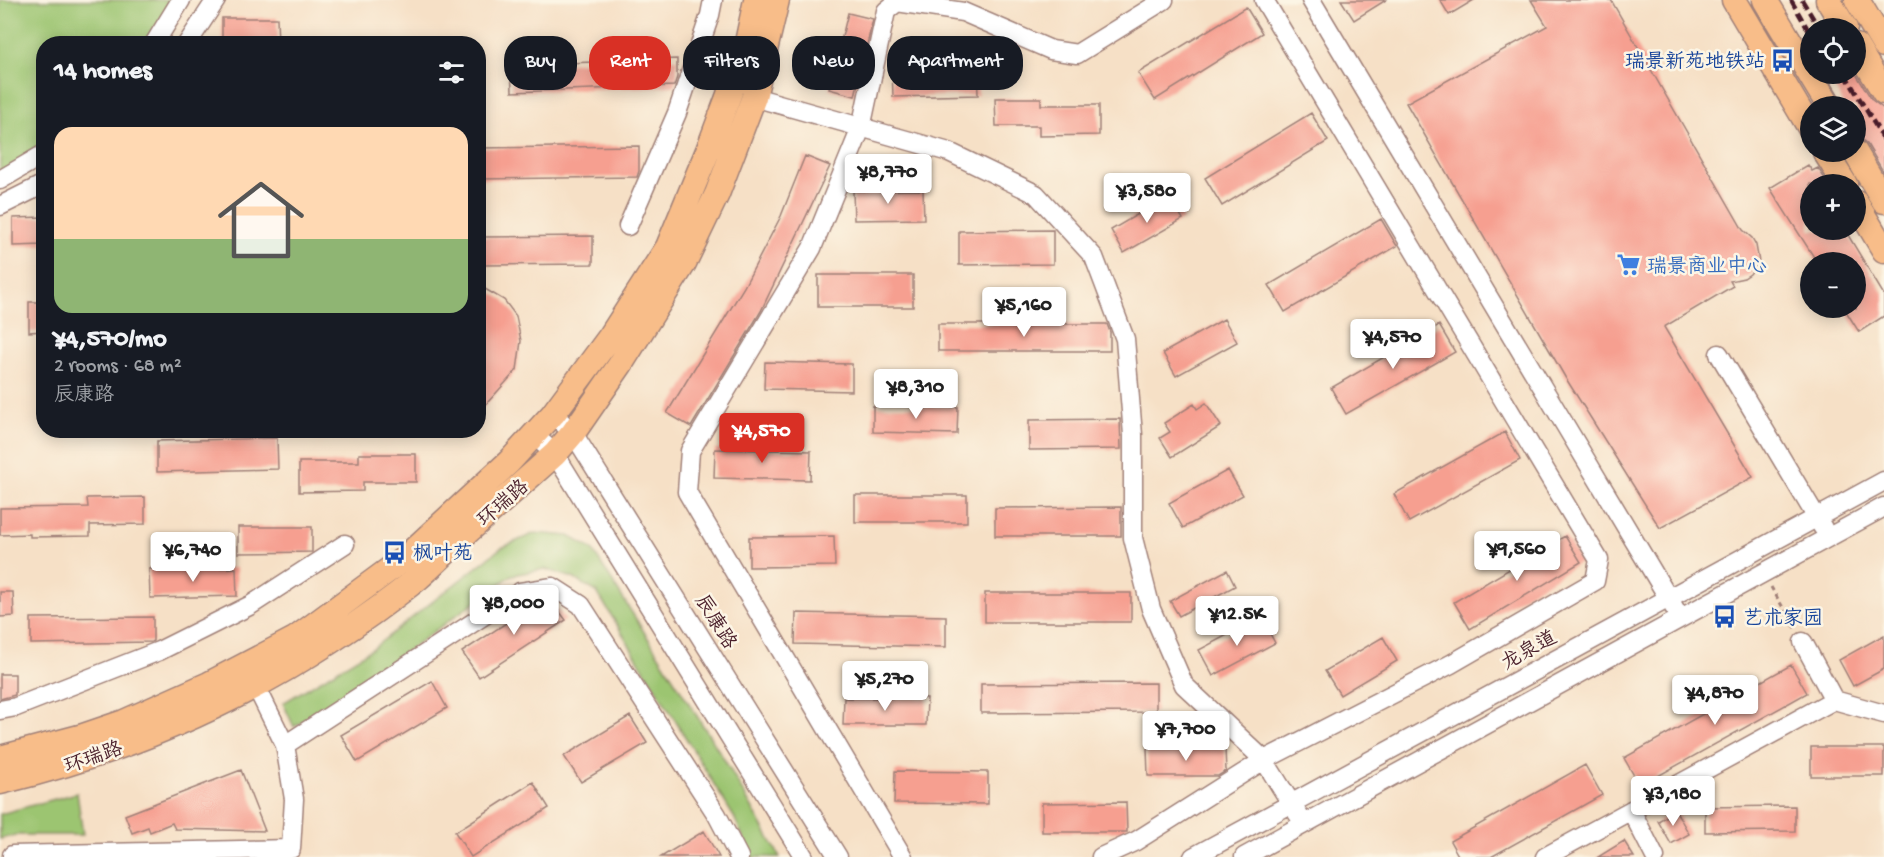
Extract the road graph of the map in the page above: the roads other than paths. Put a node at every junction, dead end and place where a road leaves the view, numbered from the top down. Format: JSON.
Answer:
{"nodes":[{"id":1,"x":181,"y":0,"type":"edge"},
{"id":2,"x":216,"y":0,"type":"edge"},
{"id":3,"x":713,"y":0,"type":"edge"},
{"id":4,"x":756,"y":0,"type":"edge"},
{"id":5,"x":777,"y":0,"type":"edge"},
{"id":6,"x":1164,"y":0,"type":"edge"},
{"id":7,"x":1264,"y":0,"type":"edge"},
{"id":8,"x":1311,"y":0,"type":"edge"},
{"id":9,"x":1734,"y":0,"type":"edge"},
{"id":10,"x":1765,"y":0,"type":"edge"},
{"id":11,"x":1828,"y":0,"type":"edge"},
{"id":12,"x":1857,"y":0,"type":"edge"},
{"id":13,"x":1839,"y":18,"type":"edge"},
{"id":14,"x":1877,"y":19,"type":"edge"},
{"id":15,"x":159,"y":36,"type":"edge"},
{"id":16,"x":192,"y":36,"type":"edge"},
{"id":17,"x":1884,"y":45,"type":"edge"},
{"id":18,"x":1866,"y":62,"type":"edge"},
{"id":19,"x":1884,"y":92,"type":"edge"},
{"id":20,"x":1822,"y":96,"type":"edge"},
{"id":21,"x":754,"y":97,"type":"junction"},
{"id":22,"x":1800,"y":111,"type":"edge"},
{"id":23,"x":861,"y":128,"type":"junction"},
{"id":24,"x":36,"y":159,"type":"edge"},
{"id":25,"x":1861,"y":162,"type":"edge"},
{"id":26,"x":0,"y":180,"type":"edge"},
{"id":27,"x":36,"y":188,"type":"edge"},
{"id":28,"x":1884,"y":201,"type":"edge"},
{"id":29,"x":0,"y":206,"type":"edge"},
{"id":30,"x":1866,"y":219,"type":"edge"},
{"id":31,"x":628,"y":226,"type":"dead end"},
{"id":32,"x":1884,"y":250,"type":"edge"},
{"id":33,"x":1719,"y":354,"type":"dead end"},
{"id":34,"x":553,"y":414,"type":"junction"},
{"id":35,"x":573,"y":433,"type":"junction"},
{"id":36,"x":534,"y":435,"type":"junction"},
{"id":37,"x":555,"y":454,"type":"junction"},
{"id":38,"x":1884,"y":481,"type":"edge"},
{"id":39,"x":1884,"y":507,"type":"edge"},
{"id":40,"x":1817,"y":517,"type":"junction"},
{"id":41,"x":1829,"y":537,"type":"junction"},
{"id":42,"x":345,"y":544,"type":"dead end"},
{"id":43,"x":1669,"y":598,"type":"junction"},
{"id":44,"x":1681,"y":618,"type":"junction"},
{"id":45,"x":1803,"y":642,"type":"road end"},
{"id":46,"x":256,"y":686,"type":"junction"},
{"id":47,"x":1834,"y":700,"type":"junction"},
{"id":48,"x":0,"y":710,"type":"edge"},
{"id":49,"x":1884,"y":714,"type":"edge"},
{"id":50,"x":285,"y":745,"type":"junction"},
{"id":51,"x":0,"y":758,"type":"edge"},
{"id":52,"x":1264,"y":760,"type":"junction"},
{"id":53,"x":0,"y":782,"type":"edge"},
{"id":54,"x":1291,"y":804,"type":"junction"},
{"id":55,"x":1631,"y":810,"type":"junction"},
{"id":56,"x":1304,"y":824,"type":"junction"},
{"id":57,"x":12,"y":857,"type":"edge"},
{"id":58,"x":739,"y":857,"type":"edge"},
{"id":59,"x":804,"y":857,"type":"edge"},
{"id":60,"x":838,"y":857,"type":"edge"},
{"id":61,"x":903,"y":857,"type":"edge"},
{"id":62,"x":1101,"y":857,"type":"edge"},
{"id":63,"x":1193,"y":857,"type":"edge"},
{"id":64,"x":1244,"y":857,"type":"edge"},
{"id":65,"x":1545,"y":857,"type":"edge"},
{"id":66,"x":1656,"y":857,"type":"edge"}],
"edges":[{"from":1,"to":15,"type":"street"},
{"from":2,"to":16,"type":"street"},
{"from":3,"to":31,"type":"street"},
{"from":4,"to":34,"type":"main road","name":"环瑞路"},
{"from":5,"to":21,"type":"main road","name":"环瑞路"},
{"from":6,"to":23,"type":"street"},
{"from":7,"to":52,"type":"street"},
{"from":8,"to":43,"type":"street"},
{"from":9,"to":22,"type":"main road"},
{"from":10,"to":20,"type":"main road"},
{"from":11,"to":13,"type":"main road"},
{"from":12,"to":14,"type":"main road"},
{"from":14,"to":17,"type":"main road"},
{"from":18,"to":19,"type":"main road"},
{"from":21,"to":23,"type":"street"},
{"from":21,"to":35,"type":"main road","name":"环瑞路"},
{"from":23,"to":52,"type":"street"},
{"from":23,"to":61,"type":"street"},
{"from":24,"to":26,"type":"street"},
{"from":25,"to":28,"type":"main road"},
{"from":27,"to":29,"type":"street"},
{"from":30,"to":32,"type":"main road"},
{"from":33,"to":40,"type":"street"},
{"from":34,"to":35,"type":"street","name":"辰康路"},
{"from":34,"to":36,"type":"main road","name":"环瑞路"},
{"from":35,"to":37,"type":"main road","name":"环瑞路"},
{"from":35,"to":60,"type":"street","name":"辰康路"},
{"from":36,"to":37,"type":"street"},
{"from":36,"to":51,"type":"main road","name":"环瑞路"},
{"from":37,"to":46,"type":"main road","name":"环瑞路"},
{"from":37,"to":59,"type":"street"},
{"from":38,"to":40,"type":"street","name":"龙泉道"},
{"from":39,"to":41,"type":"street"},
{"from":40,"to":41,"type":"street"},
{"from":40,"to":43,"type":"street","name":"龙泉道"},
{"from":41,"to":44,"type":"street"},
{"from":42,"to":48,"type":"street"},
{"from":43,"to":44,"type":"street"},
{"from":43,"to":54,"type":"street","name":"龙泉道"},
{"from":44,"to":56,"type":"street"},
{"from":45,"to":47,"type":"street"},
{"from":46,"to":50,"type":"street"},
{"from":46,"to":53,"type":"main road","name":"环瑞路"},
{"from":47,"to":49,"type":"street"},
{"from":47,"to":55,"type":"street"},
{"from":50,"to":57,"type":"street"},
{"from":50,"to":58,"type":"street"},
{"from":52,"to":54,"type":"street"},
{"from":52,"to":62,"type":"street"},
{"from":54,"to":56,"type":"street"},
{"from":54,"to":63,"type":"street","name":"龙泉道"},
{"from":55,"to":65,"type":"street"},
{"from":55,"to":66,"type":"street"},
{"from":56,"to":64,"type":"street"}]}
